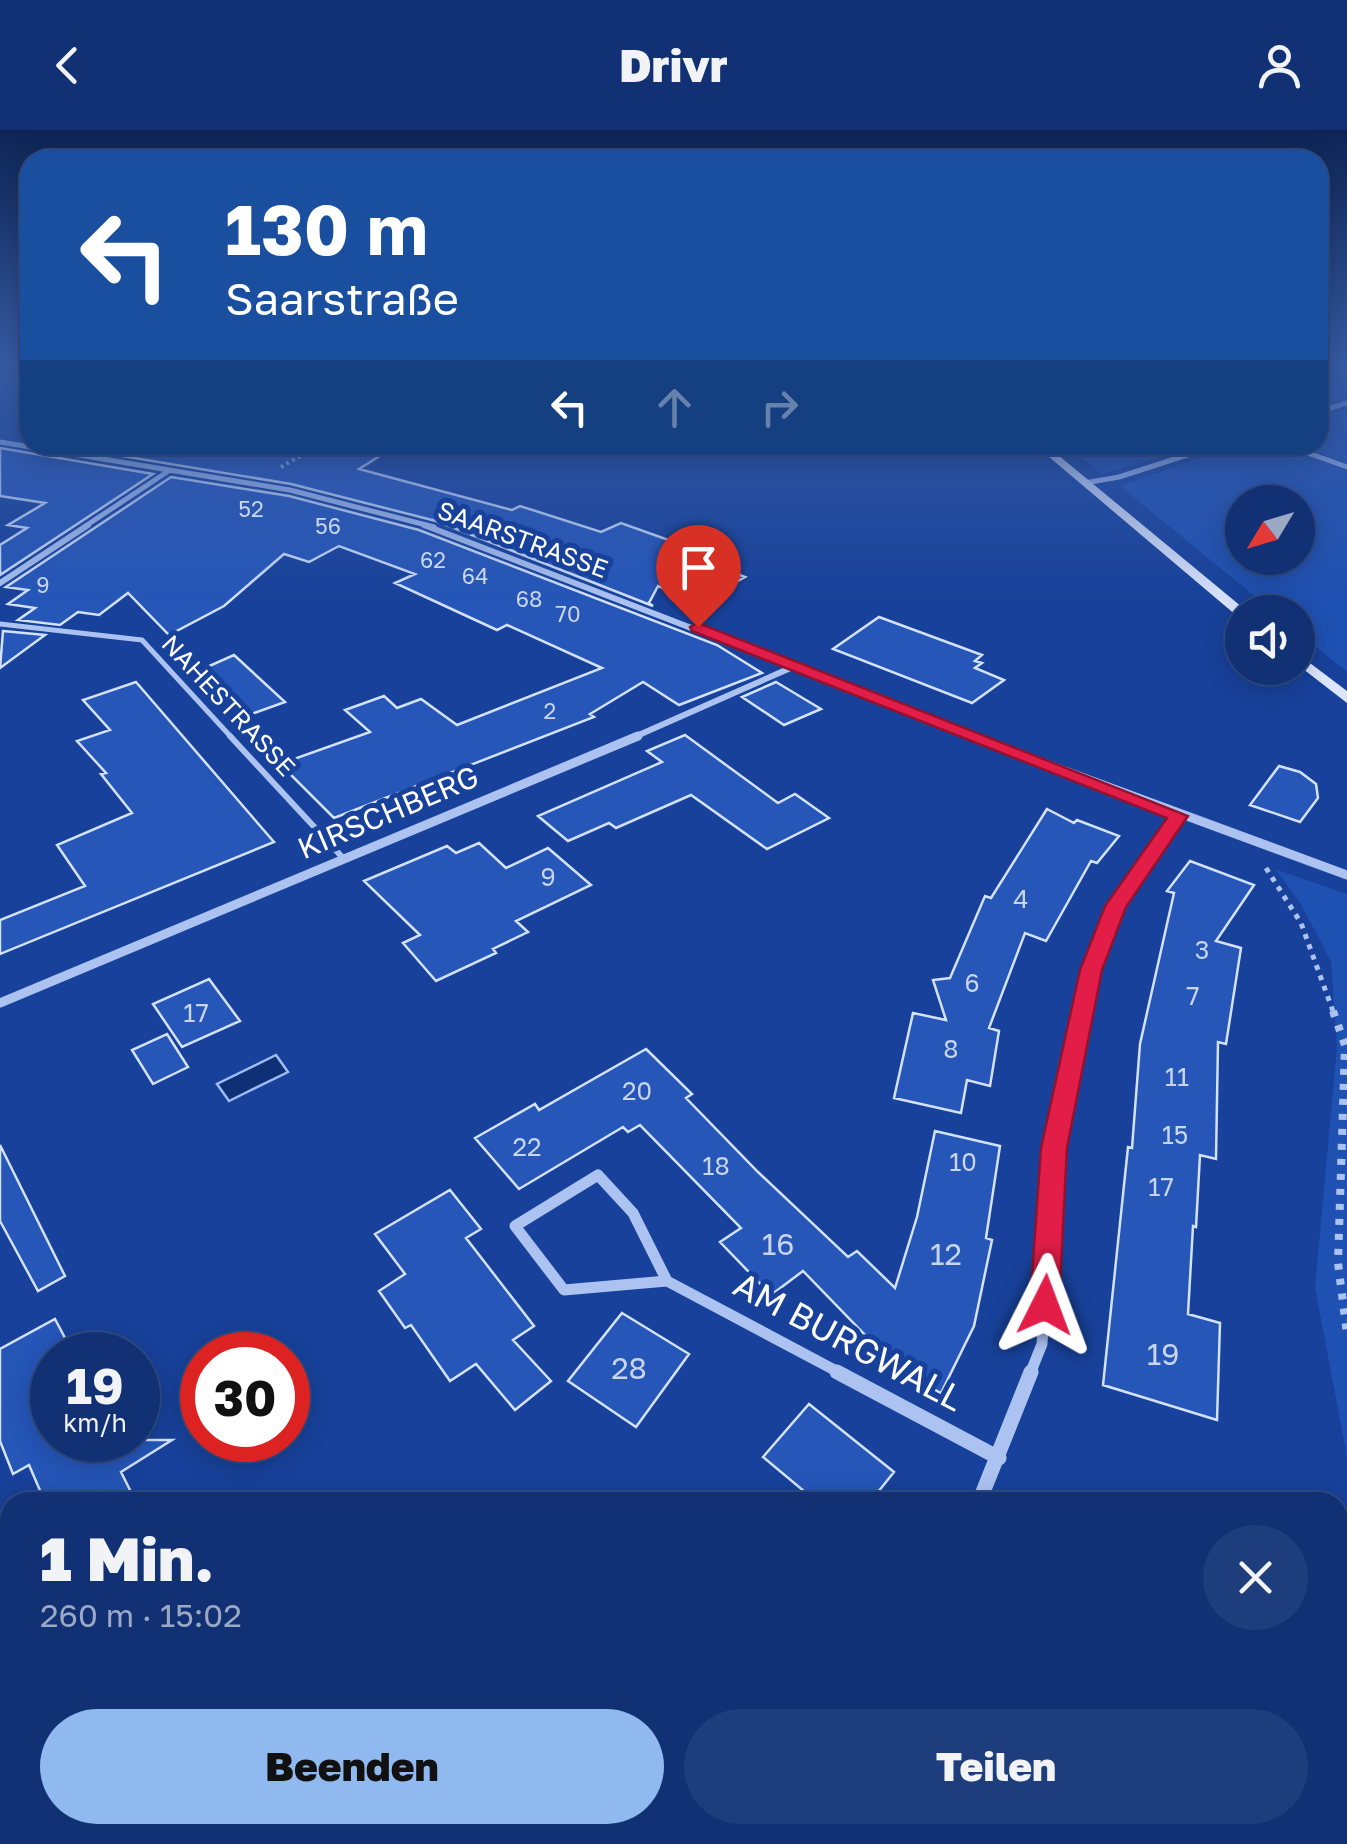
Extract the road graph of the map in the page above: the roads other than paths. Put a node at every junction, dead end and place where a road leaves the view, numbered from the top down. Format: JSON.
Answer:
{"nodes":[{"id":1,"x":82,"y":455,"type":"edge"},
{"id":2,"x":1052,"y":455,"type":"edge"},
{"id":3,"x":1188,"y":455,"type":"edge"},
{"id":4,"x":1315,"y":455,"type":"edge"},
{"id":5,"x":1347,"y":466,"type":"edge"},
{"id":6,"x":171,"y":469,"type":"junction"},
{"id":7,"x":1086,"y":482,"type":"junction"},
{"id":8,"x":0,"y":583,"type":"edge"},
{"id":9,"x":1225,"y":599,"type":"edge"},
{"id":10,"x":0,"y":624,"type":"edge"},
{"id":11,"x":795,"y":666,"type":"junction"},
{"id":12,"x":1315,"y":672,"type":"edge"},
{"id":13,"x":1347,"y":699,"type":"edge"},
{"id":14,"x":1179,"y":816,"type":"junction"},
{"id":15,"x":343,"y":858,"type":"junction"},
{"id":16,"x":1347,"y":875,"type":"edge"},
{"id":17,"x":0,"y":1003,"type":"edge"},
{"id":18,"x":668,"y":1282,"type":"junction"},
{"id":19,"x":999,"y":1458,"type":"junction"},
{"id":20,"x":984,"y":1492,"type":"edge"}],
"edges":[{"from":1,"to":6,"type":"street","name":"SAARSTRASSE"},
{"from":2,"to":7,"type":"street"},
{"from":3,"to":7,"type":"street"},
{"from":4,"to":5,"type":"street"},
{"from":6,"to":8,"type":"street"},
{"from":6,"to":11,"type":"street","name":"SAARSTRASSE"},
{"from":7,"to":9,"type":"street"},
{"from":10,"to":15,"type":"lane","name":"NAHESTRASSE"},
{"from":11,"to":14,"type":"street","name":"SAARSTRASSE"},
{"from":11,"to":15,"type":"street","name":"KIRSCHBERG"},
{"from":12,"to":13,"type":"street"},
{"from":14,"to":16,"type":"street","name":"SAARSTRASSE"},
{"from":14,"to":19,"type":"street"},
{"from":15,"to":17,"type":"street","name":"KIRSCHBERG"},
{"from":18,"to":18,"type":"street"},
{"from":18,"to":19,"type":"street","name":"AM BURGWALL"},
{"from":19,"to":20,"type":"street"}]}
